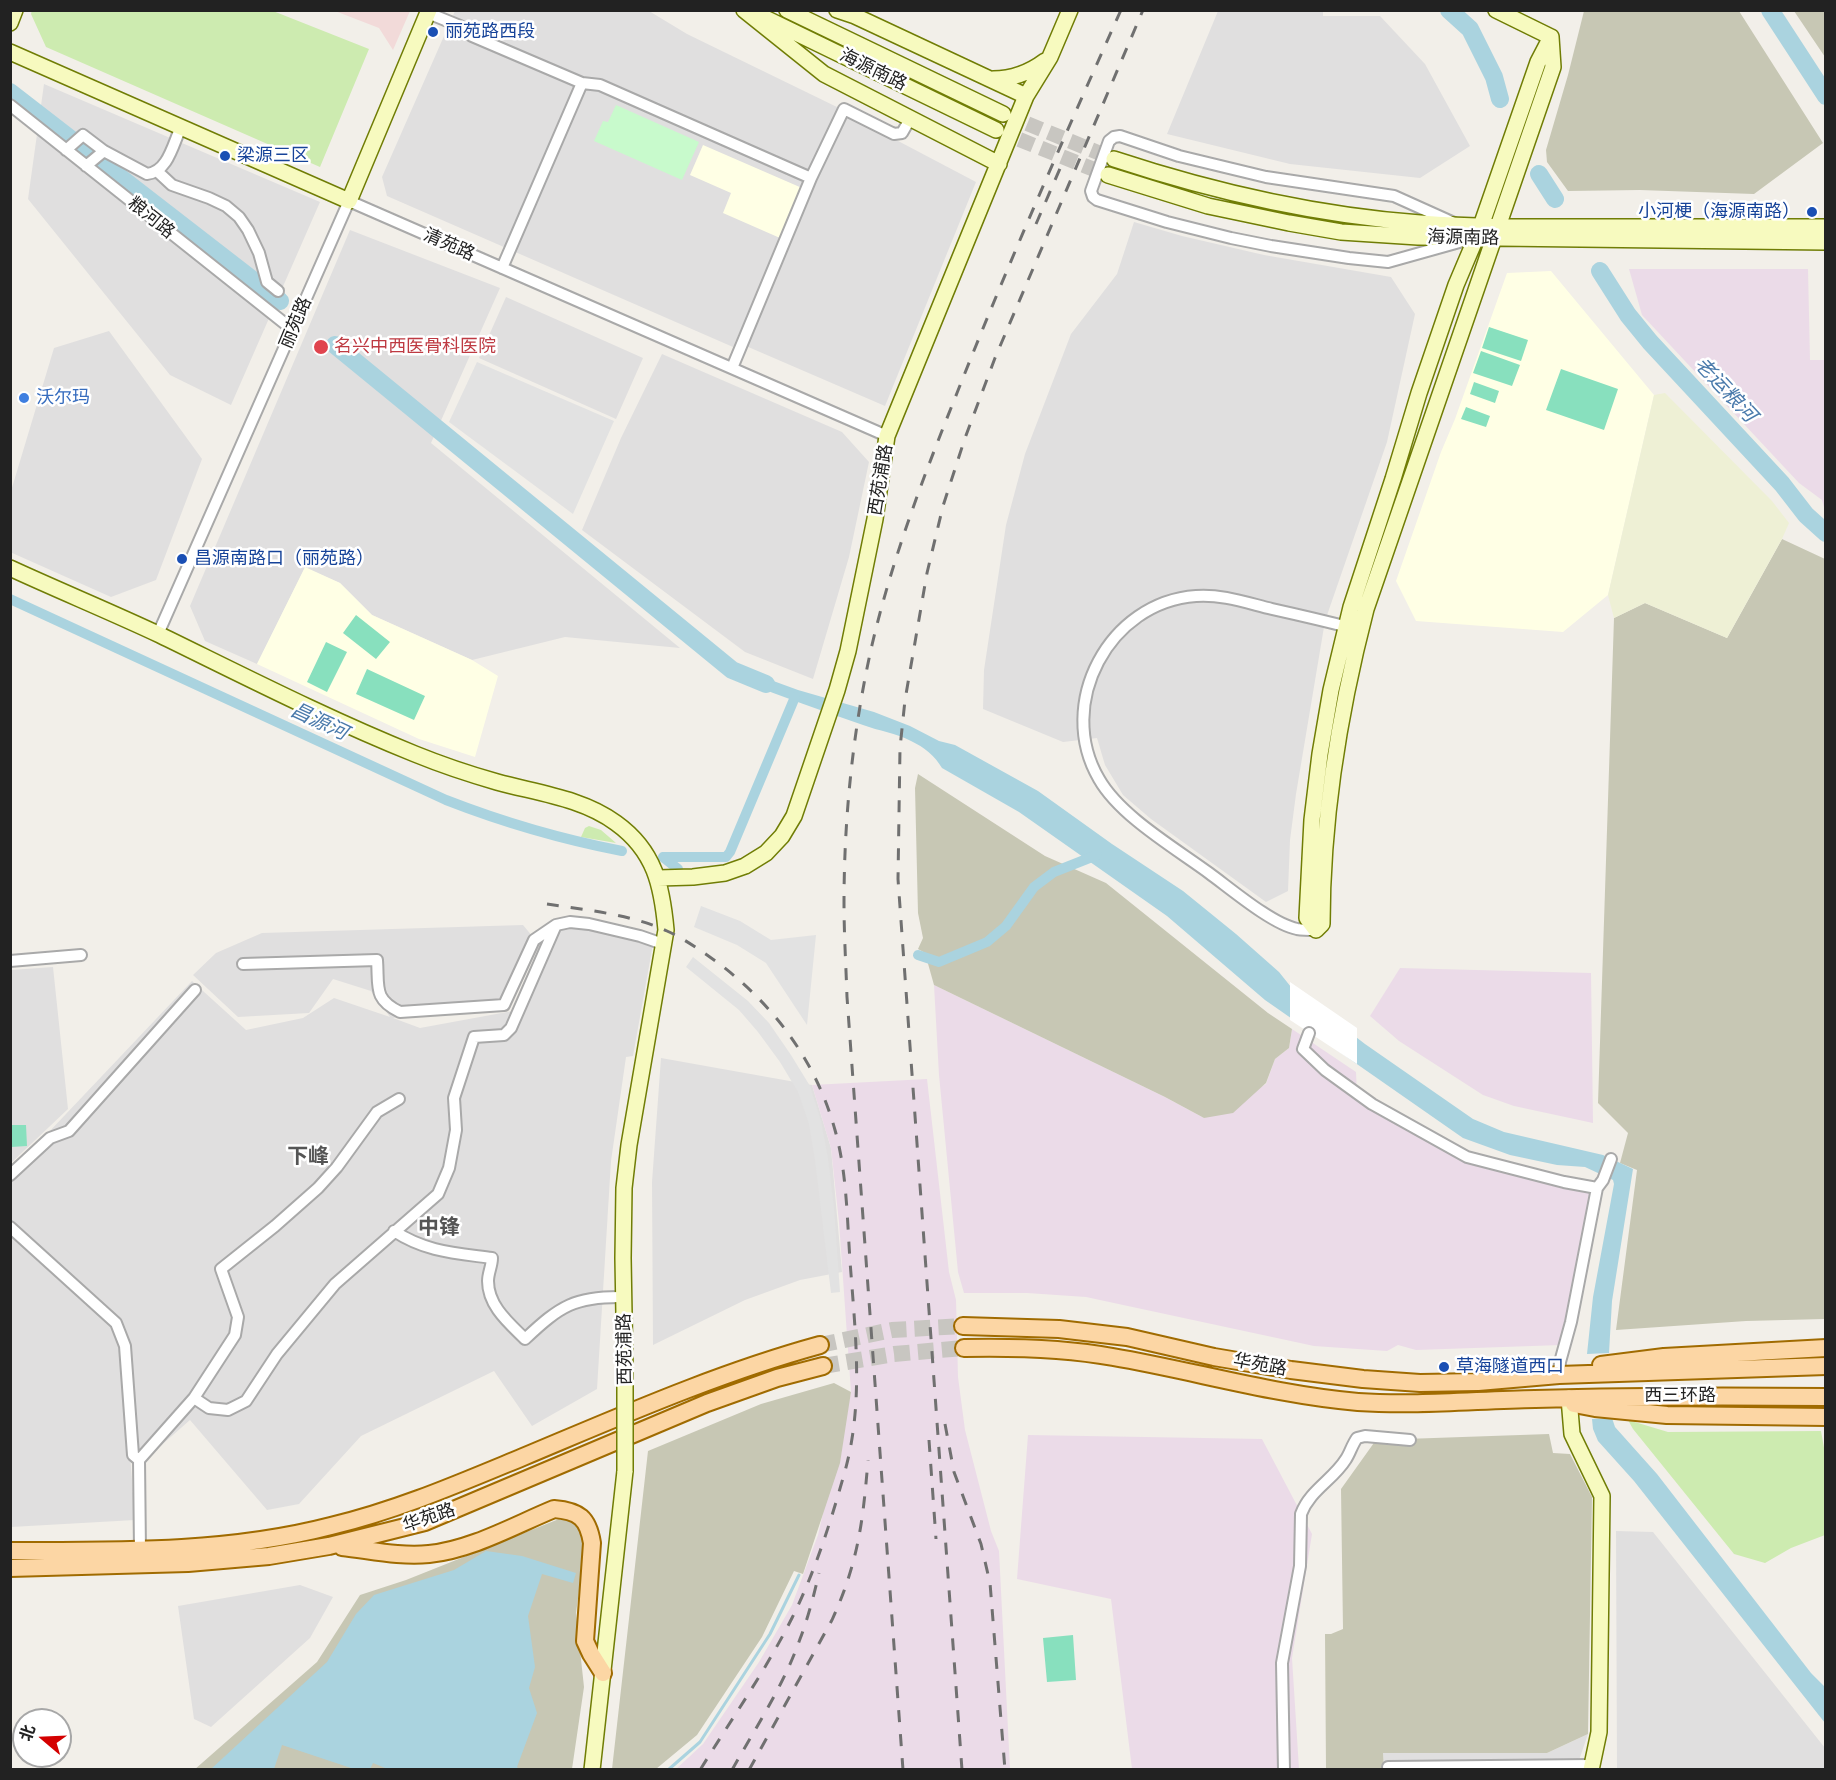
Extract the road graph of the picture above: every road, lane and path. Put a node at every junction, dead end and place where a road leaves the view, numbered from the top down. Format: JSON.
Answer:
{"nodes":[{"id":1,"x":15,"y":10,"type":"edge"},
{"id":2,"x":744,"y":10,"type":"edge"},
{"id":3,"x":750,"y":10,"type":"edge"},
{"id":4,"x":787,"y":10,"type":"edge"},
{"id":5,"x":837,"y":10,"type":"edge"},
{"id":6,"x":1070,"y":10,"type":"edge"},
{"id":7,"x":1496,"y":10,"type":"edge"},
{"id":8,"x":429,"y":12,"type":"edge"},
{"id":9,"x":863,"y":14,"type":"edge"},
{"id":10,"x":10,"y":22,"type":"edge"},
{"id":11,"x":1551,"y":38,"type":"junction"},
{"id":12,"x":10,"y":52,"type":"edge"},
{"id":13,"x":1050,"y":57,"type":"junction"},
{"id":14,"x":992,"y":79,"type":"junction"},
{"id":15,"x":582,"y":83,"type":"junction"},
{"id":16,"x":1026,"y":96,"type":"junction"},
{"id":17,"x":10,"y":105,"type":"edge"},
{"id":18,"x":1003,"y":114,"type":"tunnel mouth"},
{"id":19,"x":910,"y":119,"type":"junction"},
{"id":20,"x":181,"y":127,"type":"junction"},
{"id":21,"x":996,"y":130,"type":"tunnel mouth"},
{"id":22,"x":66,"y":150,"type":"junction"},
{"id":23,"x":104,"y":151,"type":"junction"},
{"id":24,"x":1114,"y":159,"type":"tunnel mouth"},
{"id":25,"x":999,"y":164,"type":"junction"},
{"id":26,"x":86,"y":165,"type":"junction"},
{"id":27,"x":159,"y":172,"type":"junction"},
{"id":28,"x":1108,"y":175,"type":"tunnel mouth"},
{"id":29,"x":811,"y":178,"type":"junction"},
{"id":30,"x":349,"y":201,"type":"junction"},
{"id":31,"x":1459,"y":226,"type":"junction"},
{"id":32,"x":1826,"y":226,"type":"edge"},
{"id":33,"x":1478,"y":232,"type":"junction"},
{"id":34,"x":1496,"y":233,"type":"junction"},
{"id":35,"x":1826,"y":242,"type":"edge"},
{"id":36,"x":502,"y":268,"type":"junction"},
{"id":37,"x":278,"y":291,"type":"dead end"},
{"id":38,"x":293,"y":330,"type":"junction"},
{"id":39,"x":732,"y":368,"type":"junction"},
{"id":40,"x":887,"y":436,"type":"junction"},
{"id":41,"x":10,"y":568,"type":"edge"},
{"id":42,"x":1353,"y":629,"type":"junction"},
{"id":43,"x":158,"y":634,"type":"junction"},
{"id":44,"x":658,"y":878,"type":"junction"},
{"id":45,"x":556,"y":925,"type":"junction"},
{"id":46,"x":1316,"y":930,"type":"joint"},
{"id":47,"x":664,"y":937,"type":"junction"},
{"id":48,"x":81,"y":956,"type":"dead end"},
{"id":49,"x":10,"y":961,"type":"edge"},
{"id":50,"x":243,"y":964,"type":"dead end"},
{"id":51,"x":195,"y":990,"type":"dead end"},
{"id":52,"x":1309,"y":1033,"type":"dead end"},
{"id":53,"x":399,"y":1099,"type":"dead end"},
{"id":54,"x":1611,"y":1159,"type":"dead end"},
{"id":55,"x":10,"y":1175,"type":"edge"},
{"id":56,"x":1600,"y":1184,"type":"junction"},
{"id":57,"x":10,"y":1227,"type":"edge"},
{"id":58,"x":394,"y":1231,"type":"junction"},
{"id":59,"x":624,"y":1297,"type":"junction"},
{"id":60,"x":963,"y":1326,"type":"tunnel mouth"},
{"id":61,"x":820,"y":1345,"type":"tunnel mouth"},
{"id":62,"x":964,"y":1348,"type":"tunnel mouth"},
{"id":63,"x":1826,"y":1348,"type":"edge"},
{"id":64,"x":823,"y":1366,"type":"tunnel mouth"},
{"id":65,"x":1826,"y":1366,"type":"edge"},
{"id":66,"x":1560,"y":1375,"type":"junction"},
{"id":67,"x":1826,"y":1396,"type":"edge"},
{"id":68,"x":194,"y":1398,"type":"junction"},
{"id":69,"x":1569,"y":1401,"type":"junction"},
{"id":70,"x":1826,"y":1417,"type":"edge"},
{"id":71,"x":1410,"y":1440,"type":"dead end"},
{"id":72,"x":139,"y":1460,"type":"junction"},
{"id":73,"x":329,"y":1546,"type":"junction"},
{"id":74,"x":10,"y":1551,"type":"edge"},
{"id":75,"x":140,"y":1551,"type":"junction"},
{"id":76,"x":10,"y":1568,"type":"edge"},
{"id":77,"x":603,"y":1672,"type":"junction"},
{"id":78,"x":1388,"y":1767,"type":"dead end"},
{"id":79,"x":1591,"y":1767,"type":"edge"},
{"id":80,"x":592,"y":1770,"type":"edge"},
{"id":81,"x":1284,"y":1770,"type":"edge"}],
"edges":[{"from":1,"to":10,"type":"street"},
{"from":2,"to":19,"type":"street"},
{"from":3,"to":21,"type":"street","name":"海源南路"},
{"from":4,"to":18,"type":"street","name":"海源南路"},
{"from":5,"to":9,"type":"street"},
{"from":6,"to":13,"type":"street","name":"西苑浦路"},
{"from":7,"to":11,"type":"street"},
{"from":8,"to":15,"type":"street"},
{"from":8,"to":30,"type":"street","name":"丽苑路"},
{"from":9,"to":14,"type":"street"},
{"from":11,"to":33,"type":"street"},
{"from":11,"to":34,"type":"street"},
{"from":12,"to":20,"type":"street","name":"清苑路"},
{"from":13,"to":14,"type":"street"},
{"from":13,"to":16,"type":"street","name":"西苑浦路"},
{"from":14,"to":16,"type":"street"},
{"from":15,"to":29,"type":"street"},
{"from":15,"to":36,"type":"street"},
{"from":16,"to":25,"type":"street","name":"西苑浦路"},
{"from":17,"to":22,"type":"street","name":"粮河路"},
{"from":19,"to":25,"type":"street"},
{"from":19,"to":29,"type":"street"},
{"from":20,"to":27,"type":"street"},
{"from":20,"to":30,"type":"street","name":"清苑路"},
{"from":22,"to":23,"type":"street"},
{"from":22,"to":26,"type":"street","name":"粮河路"},
{"from":23,"to":26,"type":"street"},
{"from":23,"to":27,"type":"street"},
{"from":24,"to":31,"type":"street","name":"海源南路"},
{"from":25,"to":40,"type":"street","name":"西苑浦路"},
{"from":26,"to":38,"type":"street","name":"粮河路"},
{"from":27,"to":37,"type":"street"},
{"from":28,"to":33,"type":"street","name":"海源南路"},
{"from":29,"to":39,"type":"street"},
{"from":30,"to":36,"type":"street","name":"清苑路"},
{"from":30,"to":38,"type":"street","name":"丽苑路"},
{"from":31,"to":33,"type":"street","name":"海源南路"},
{"from":31,"to":33,"type":"street"},
{"from":32,"to":34,"type":"street","name":"海源南路"},
{"from":33,"to":34,"type":"street","name":"海源南路"},
{"from":33,"to":42,"type":"street"},
{"from":34,"to":35,"type":"street","name":"海源南路"},
{"from":34,"to":42,"type":"street"},
{"from":36,"to":39,"type":"street","name":"清苑路"},
{"from":38,"to":43,"type":"street","name":"丽苑路"},
{"from":39,"to":40,"type":"street","name":"清苑路"},
{"from":40,"to":44,"type":"street","name":"西苑浦路"},
{"from":41,"to":43,"type":"street","name":"西苑浦路"},
{"from":42,"to":46,"type":"street"},
{"from":42,"to":46,"type":"street"},
{"from":43,"to":44,"type":"street","name":"西苑浦路"},
{"from":44,"to":47,"type":"street","name":"西苑浦路"},
{"from":45,"to":47,"type":"street"},
{"from":45,"to":50,"type":"street"},
{"from":45,"to":58,"type":"street"},
{"from":47,"to":59,"type":"street","name":"西苑浦路"},
{"from":48,"to":49,"type":"street"},
{"from":51,"to":55,"type":"street"},
{"from":52,"to":56,"type":"street"},
{"from":53,"to":68,"type":"street"},
{"from":54,"to":56,"type":"street"},
{"from":56,"to":66,"type":"street"},
{"from":57,"to":72,"type":"street"},
{"from":58,"to":59,"type":"street"},
{"from":58,"to":68,"type":"street"},
{"from":59,"to":77,"type":"street","name":"西苑浦路","bridge":true},
{"from":60,"to":66,"type":"main road","name":"华苑路"},
{"from":61,"to":75,"type":"main road","name":"华苑路"},
{"from":62,"to":69,"type":"main road","name":"华苑路"},
{"from":63,"to":66,"type":"main road"},
{"from":64,"to":73,"type":"main road","name":"华苑路"},
{"from":65,"to":66,"type":"main road","name":"西三环路"},
{"from":67,"to":69,"type":"main road","name":"西三环路"},
{"from":68,"to":72,"type":"street"},
{"from":69,"to":70,"type":"main road"},
{"from":69,"to":79,"type":"street"},
{"from":71,"to":81,"type":"street"},
{"from":72,"to":75,"type":"street"},
{"from":73,"to":76,"type":"main road","name":"华苑路"},
{"from":73,"to":77,"type":"main road"},
{"from":74,"to":75,"type":"main road","name":"华苑路"},
{"from":77,"to":80,"type":"street","name":"西苑浦路"},
{"from":78,"to":79,"type":"street"}]}
